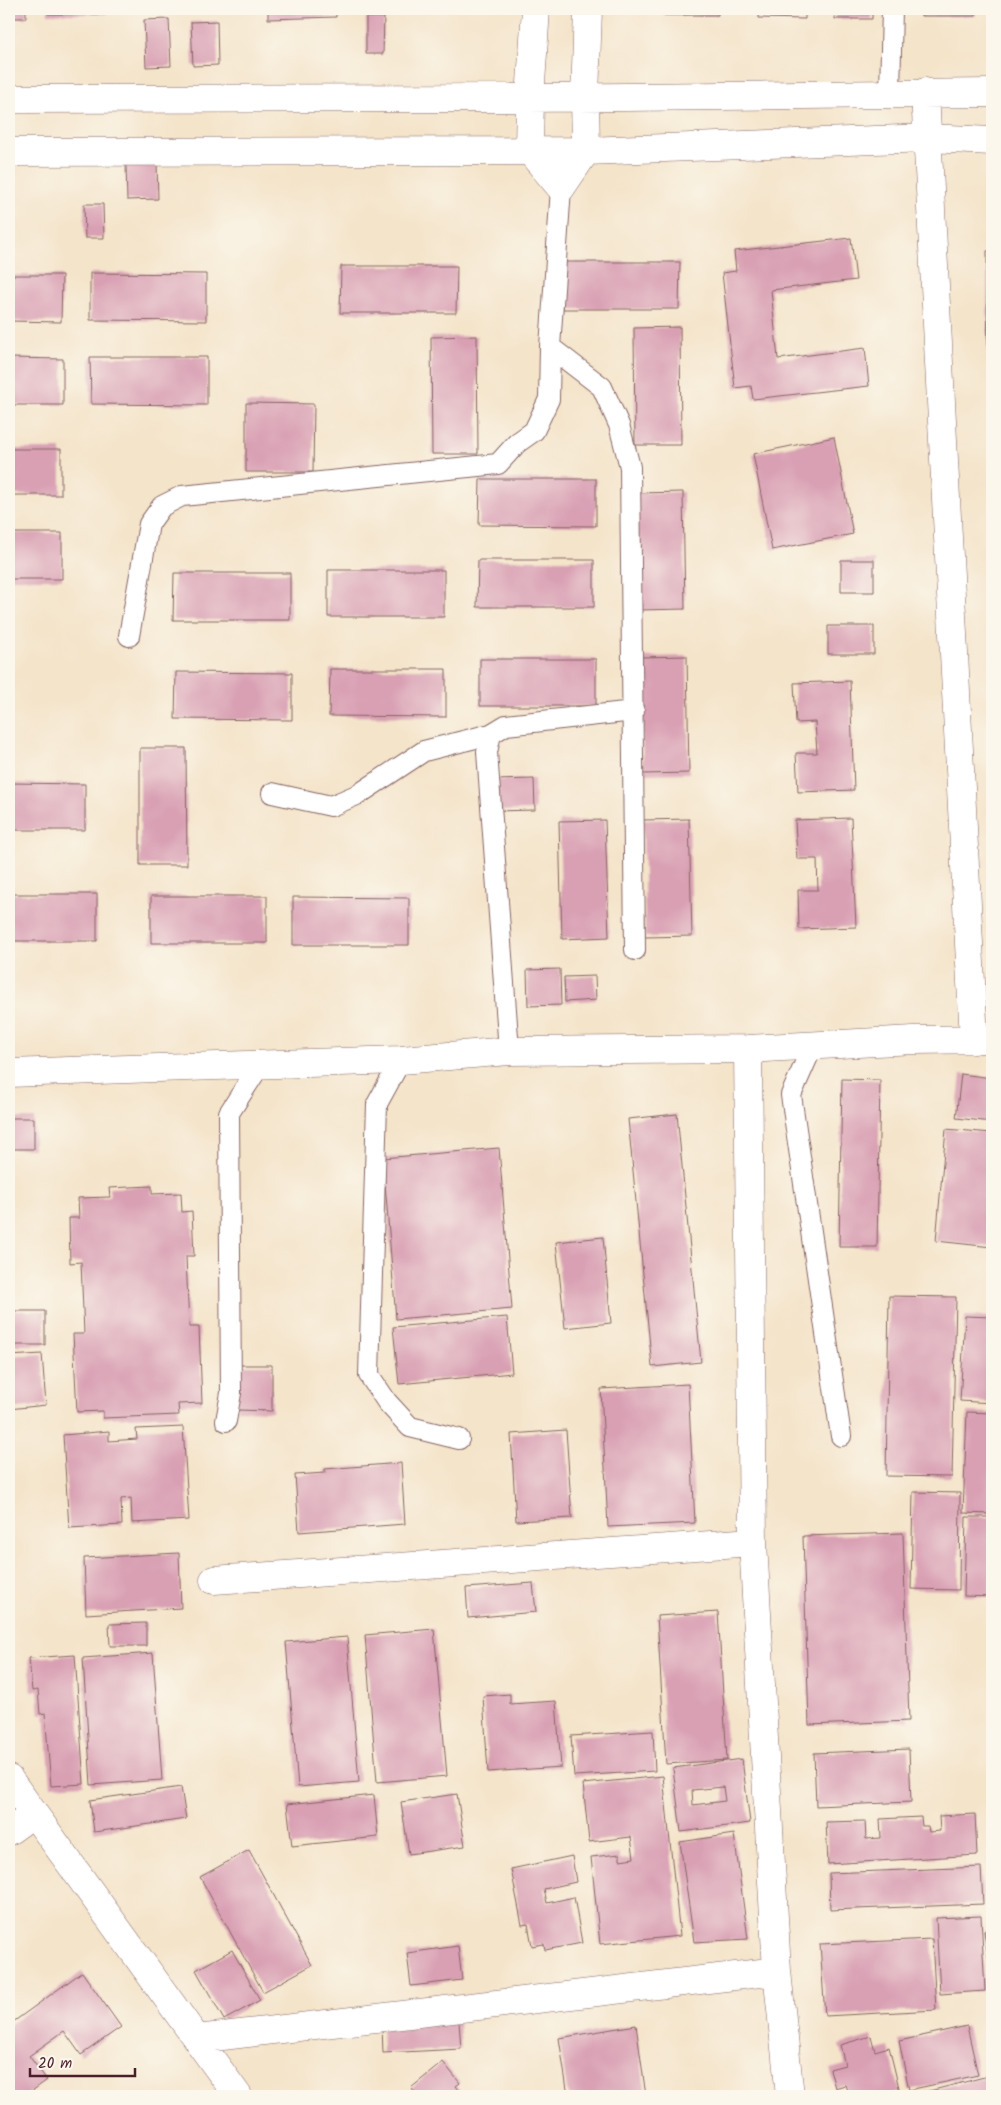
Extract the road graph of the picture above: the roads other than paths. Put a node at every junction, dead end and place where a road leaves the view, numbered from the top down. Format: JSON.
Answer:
{"nodes":[{"id":1,"x":536,"y":9,"type":"edge"},
{"id":2,"x":588,"y":9,"type":"edge"},
{"id":3,"x":892,"y":9,"type":"edge"},
{"id":4,"x":890,"y":92,"type":"junction"},
{"id":5,"x":925,"y":92,"type":"junction"},
{"id":6,"x":992,"y":93,"type":"edge"},
{"id":7,"x":584,"y":97,"type":"junction"},
{"id":8,"x":530,"y":98,"type":"junction"},
{"id":9,"x":9,"y":99,"type":"edge"},
{"id":10,"x":928,"y":138,"type":"junction"},
{"id":11,"x":992,"y":142,"type":"edge"},
{"id":12,"x":529,"y":150,"type":"junction"},
{"id":13,"x":586,"y":151,"type":"junction"},
{"id":14,"x":9,"y":152,"type":"edge"},
{"id":15,"x":562,"y":188,"type":"junction"},
{"id":16,"x":550,"y":347,"type":"junction"},
{"id":17,"x":129,"y":636,"type":"dead end"},
{"id":18,"x":634,"y":711,"type":"junction"},
{"id":19,"x":491,"y":734,"type":"junction"},
{"id":20,"x":272,"y":793,"type":"dead end"},
{"id":21,"x":635,"y":950,"type":"dead end"},
{"id":22,"x":983,"y":1039,"type":"edge"},
{"id":23,"x":813,"y":1045,"type":"junction"},
{"id":24,"x":748,"y":1049,"type":"junction"},
{"id":25,"x":509,"y":1051,"type":"junction"},
{"id":26,"x":401,"y":1060,"type":"junction"},
{"id":27,"x":260,"y":1065,"type":"junction"},
{"id":28,"x":9,"y":1073,"type":"edge"},
{"id":29,"x":226,"y":1421,"type":"dead end"},
{"id":30,"x":841,"y":1436,"type":"dead end"},
{"id":31,"x":459,"y":1439,"type":"dead end"},
{"id":32,"x":753,"y":1542,"type":"junction"},
{"id":33,"x":214,"y":1580,"type":"dead end"},
{"id":34,"x":9,"y":1779,"type":"edge"},
{"id":35,"x":34,"y":1813,"type":"junction"},
{"id":36,"x":9,"y":1831,"type":"edge"},
{"id":37,"x":778,"y":1971,"type":"junction"},
{"id":38,"x":197,"y":2039,"type":"junction"},
{"id":39,"x":238,"y":2096,"type":"edge"},
{"id":40,"x":790,"y":2096,"type":"edge"}],
"edges":[{"from":1,"to":8,"type":"street"},
{"from":2,"to":7,"type":"street"},
{"from":3,"to":4,"type":"lane"},
{"from":4,"to":5,"type":"street"},
{"from":4,"to":7,"type":"street"},
{"from":5,"to":6,"type":"street"},
{"from":5,"to":10,"type":"street"},
{"from":7,"to":8,"type":"street"},
{"from":7,"to":13,"type":"street"},
{"from":8,"to":9,"type":"street"},
{"from":8,"to":12,"type":"street"},
{"from":10,"to":11,"type":"street"},
{"from":10,"to":13,"type":"street"},
{"from":10,"to":22,"type":"street"},
{"from":12,"to":13,"type":"street"},
{"from":12,"to":14,"type":"street"},
{"from":12,"to":15,"type":"street"},
{"from":13,"to":15,"type":"street"},
{"from":15,"to":16,"type":"lane"},
{"from":16,"to":17,"type":"lane"},
{"from":16,"to":18,"type":"lane"},
{"from":18,"to":19,"type":"lane"},
{"from":18,"to":21,"type":"lane"},
{"from":19,"to":20,"type":"lane"},
{"from":19,"to":25,"type":"lane"},
{"from":22,"to":23,"type":"street"},
{"from":23,"to":24,"type":"street"},
{"from":23,"to":30,"type":"lane"},
{"from":24,"to":25,"type":"street"},
{"from":24,"to":32,"type":"street"},
{"from":25,"to":26,"type":"street"},
{"from":26,"to":27,"type":"street"},
{"from":26,"to":31,"type":"lane"},
{"from":27,"to":28,"type":"street"},
{"from":27,"to":29,"type":"lane"},
{"from":32,"to":33,"type":"street"},
{"from":32,"to":37,"type":"street"},
{"from":34,"to":35,"type":"street"},
{"from":35,"to":36,"type":"street"},
{"from":35,"to":38,"type":"street"},
{"from":37,"to":38,"type":"street"},
{"from":37,"to":40,"type":"street"},
{"from":38,"to":39,"type":"street"}]}
